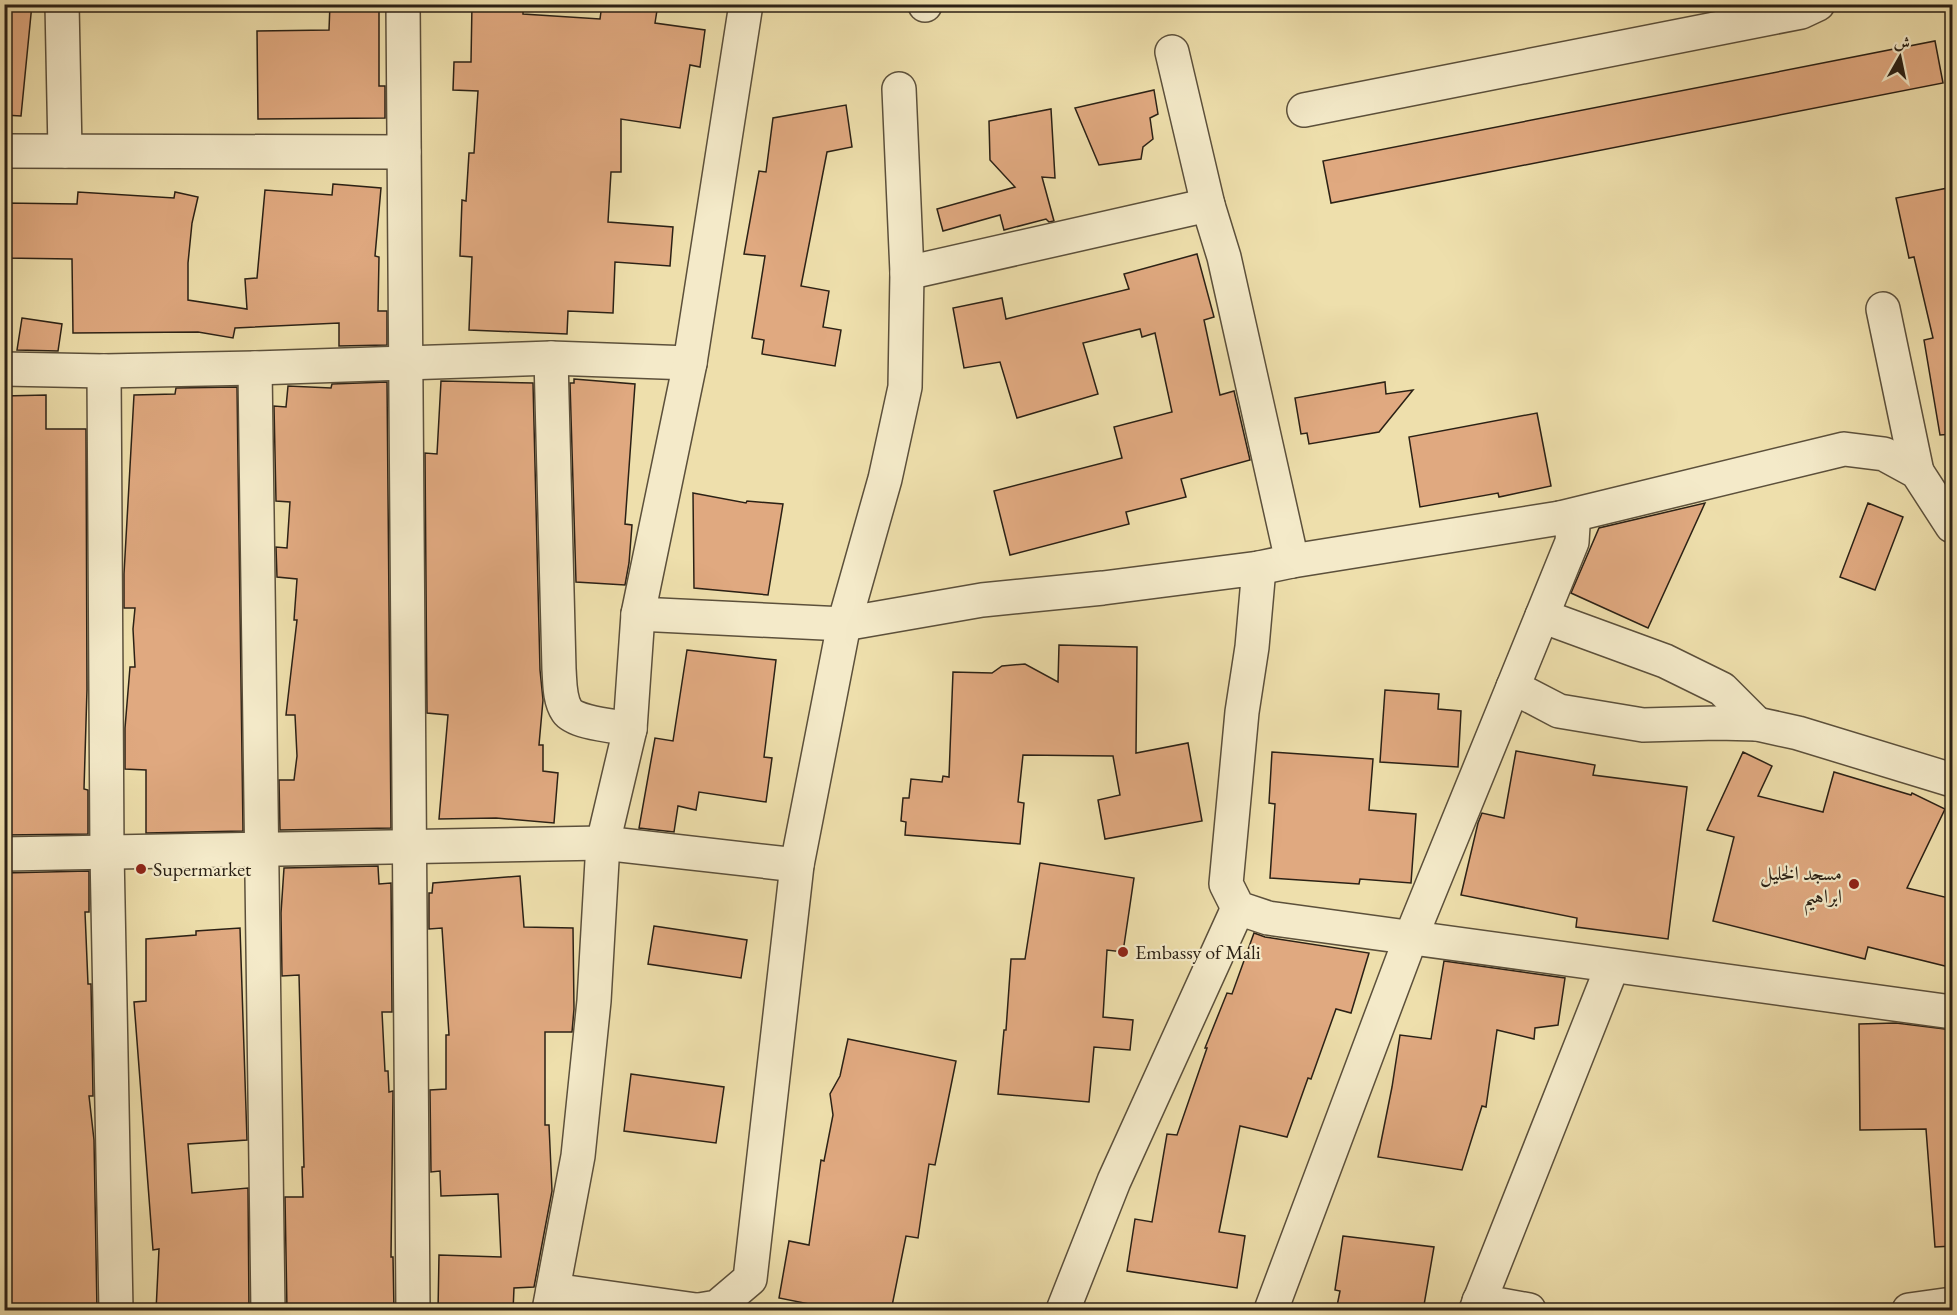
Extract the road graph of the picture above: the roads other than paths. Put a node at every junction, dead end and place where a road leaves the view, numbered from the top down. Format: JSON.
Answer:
{"nodes":[{"id":1,"x":63,"y":4,"type":"edge"},
{"id":2,"x":403,"y":4,"type":"edge"},
{"id":3,"x":746,"y":4,"type":"edge"},
{"id":4,"x":1818,"y":4,"type":"edge"},
{"id":5,"x":1172,"y":52,"type":"dead end"},
{"id":6,"x":899,"y":88,"type":"dead end"},
{"id":7,"x":1304,"y":110,"type":"dead end"},
{"id":8,"x":4,"y":151,"type":"edge"},
{"id":9,"x":65,"y":151,"type":"junction"},
{"id":10,"x":404,"y":152,"type":"junction"},
{"id":11,"x":1208,"y":205,"type":"junction"},
{"id":12,"x":907,"y":273,"type":"junction"},
{"id":13,"x":1883,"y":309,"type":"dead end"},
{"id":14,"x":551,"y":358,"type":"junction"},
{"id":15,"x":690,"y":363,"type":"junction"},
{"id":16,"x":406,"y":364,"type":"junction"},
{"id":17,"x":255,"y":368,"type":"junction"},
{"id":18,"x":4,"y":369,"type":"edge"},
{"id":19,"x":104,"y":371,"type":"junction"},
{"id":20,"x":1917,"y":472,"type":"junction"},
{"id":21,"x":1560,"y":518,"type":"junction"},
{"id":22,"x":1953,"y":526,"type":"edge"},
{"id":23,"x":1292,"y":561,"type":"junction"},
{"id":24,"x":1259,"y":568,"type":"junction"},
{"id":25,"x":638,"y":614,"type":"junction"},
{"id":26,"x":1542,"y":616,"type":"junction"},
{"id":27,"x":844,"y":624,"type":"junction"},
{"id":28,"x":1513,"y":687,"type":"junction"},
{"id":29,"x":1757,"y":724,"type":"junction"},
{"id":30,"x":630,"y":729,"type":"junction"},
{"id":31,"x":1953,"y":780,"type":"edge"},
{"id":32,"x":603,"y":843,"type":"junction"},
{"id":33,"x":410,"y":847,"type":"junction"},
{"id":34,"x":260,"y":851,"type":"junction"},
{"id":35,"x":107,"y":852,"type":"junction"},
{"id":36,"x":4,"y":854,"type":"edge"},
{"id":37,"x":797,"y":865,"type":"junction"},
{"id":38,"x":1238,"y":908,"type":"junction"},
{"id":39,"x":1411,"y":937,"type":"junction"},
{"id":40,"x":1612,"y":967,"type":"junction"},
{"id":41,"x":1953,"y":1012,"type":"edge"},
{"id":42,"x":551,"y":1300,"type":"edge"},
{"id":43,"x":1953,"y":1304,"type":"edge"},
{"id":44,"x":1478,"y":1306,"type":"edge"},
{"id":45,"x":116,"y":1311,"type":"edge"},
{"id":46,"x":268,"y":1311,"type":"edge"},
{"id":47,"x":413,"y":1311,"type":"edge"},
{"id":48,"x":698,"y":1311,"type":"edge"},
{"id":49,"x":1063,"y":1311,"type":"edge"},
{"id":50,"x":1270,"y":1311,"type":"edge"},
{"id":51,"x":1528,"y":1311,"type":"edge"},
{"id":52,"x":1909,"y":1311,"type":"edge"}],
"edges":[{"from":1,"to":9,"type":"street"},
{"from":2,"to":10,"type":"street"},
{"from":3,"to":15,"type":"street"},
{"from":4,"to":7,"type":"street"},
{"from":5,"to":11,"type":"street"},
{"from":6,"to":12,"type":"street"},
{"from":8,"to":9,"type":"street"},
{"from":9,"to":10,"type":"street"},
{"from":10,"to":16,"type":"street"},
{"from":11,"to":12,"type":"street"},
{"from":11,"to":23,"type":"street"},
{"from":12,"to":27,"type":"street"},
{"from":13,"to":20,"type":"street"},
{"from":14,"to":15,"type":"street"},
{"from":14,"to":16,"type":"street"},
{"from":14,"to":30,"type":"street"},
{"from":15,"to":25,"type":"street"},
{"from":16,"to":17,"type":"street"},
{"from":16,"to":33,"type":"street"},
{"from":17,"to":19,"type":"street"},
{"from":17,"to":34,"type":"street"},
{"from":18,"to":19,"type":"street"},
{"from":19,"to":35,"type":"street"},
{"from":20,"to":21,"type":"street"},
{"from":20,"to":22,"type":"street"},
{"from":21,"to":23,"type":"street"},
{"from":21,"to":26,"type":"street"},
{"from":23,"to":24,"type":"street"},
{"from":24,"to":27,"type":"street"},
{"from":24,"to":38,"type":"street"},
{"from":25,"to":27,"type":"street"},
{"from":25,"to":30,"type":"street"},
{"from":26,"to":28,"type":"street"},
{"from":26,"to":29,"type":"street"},
{"from":27,"to":37,"type":"street"},
{"from":28,"to":29,"type":"street"},
{"from":28,"to":39,"type":"street"},
{"from":29,"to":31,"type":"street"},
{"from":30,"to":32,"type":"street"},
{"from":32,"to":33,"type":"street"},
{"from":32,"to":37,"type":"street"},
{"from":32,"to":42,"type":"street"},
{"from":33,"to":34,"type":"street"},
{"from":33,"to":47,"type":"street"},
{"from":34,"to":35,"type":"street"},
{"from":34,"to":46,"type":"street"},
{"from":35,"to":36,"type":"street"},
{"from":35,"to":45,"type":"street"},
{"from":37,"to":48,"type":"street"},
{"from":38,"to":39,"type":"street"},
{"from":38,"to":49,"type":"street"},
{"from":39,"to":40,"type":"street"},
{"from":39,"to":50,"type":"street"},
{"from":40,"to":41,"type":"street"},
{"from":40,"to":44,"type":"street"},
{"from":42,"to":48,"type":"street"},
{"from":43,"to":52,"type":"street"},
{"from":44,"to":51,"type":"street"}]}
